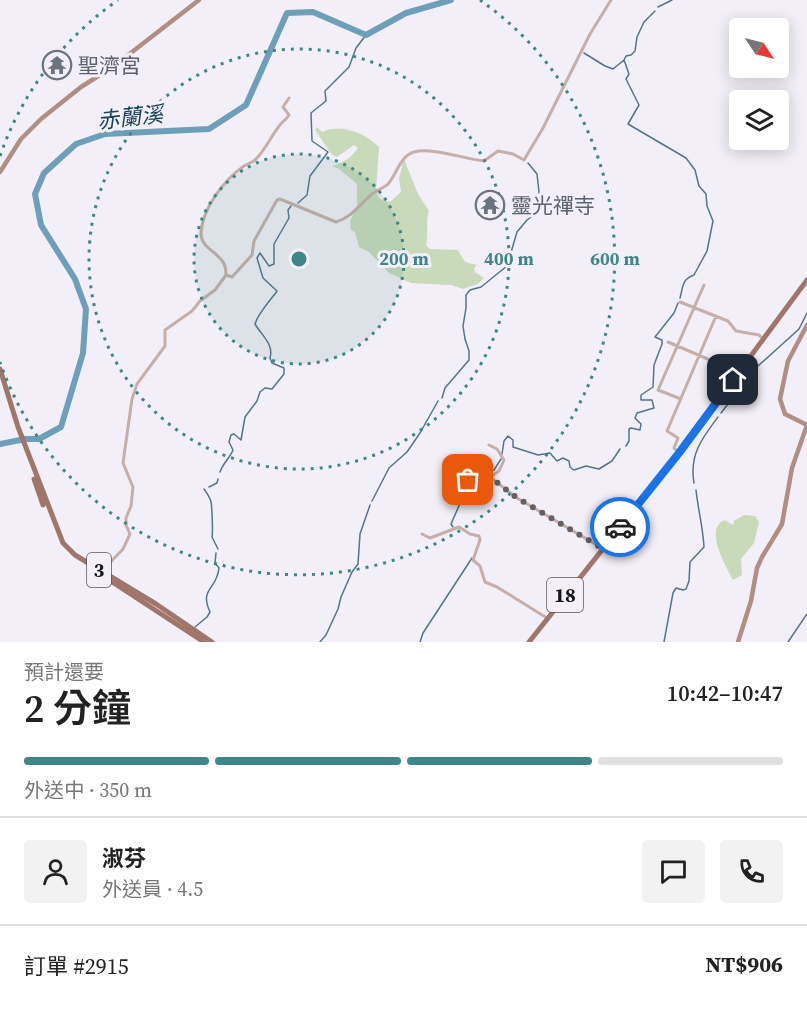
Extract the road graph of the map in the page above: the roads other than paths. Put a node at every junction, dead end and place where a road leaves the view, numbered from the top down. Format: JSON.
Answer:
{"nodes":[{"id":1,"x":199,"y":0,"type":"edge"},
{"id":2,"x":611,"y":0,"type":"edge"},
{"id":3,"x":289,"y":98,"type":"dead end"},
{"id":4,"x":0,"y":172,"type":"edge"},
{"id":5,"x":226,"y":275,"type":"junction"},
{"id":6,"x":807,"y":280,"type":"edge"},
{"id":7,"x":704,"y":285,"type":"dead end"},
{"id":8,"x":680,"y":302,"type":"dead end"},
{"id":9,"x":694,"y":308,"type":"junction"},
{"id":10,"x":716,"y":316,"type":"junction"},
{"id":11,"x":807,"y":324,"type":"edge"},
{"id":12,"x":763,"y":339,"type":"junction"},
{"id":13,"x":668,"y":342,"type":"dead end"},
{"id":14,"x":677,"y":346,"type":"junction"},
{"id":15,"x":699,"y":355,"type":"junction"},
{"id":16,"x":710,"y":360,"type":"dead end"},
{"id":17,"x":0,"y":369,"type":"edge"},
{"id":18,"x":0,"y":381,"type":"edge"},
{"id":19,"x":681,"y":399,"type":"junction"},
{"id":20,"x":17,"y":427,"type":"junction"},
{"id":21,"x":489,"y":445,"type":"dead end"},
{"id":22,"x":679,"y":453,"type":"junction"},
{"id":23,"x":30,"y":461,"type":"junction"},
{"id":24,"x":461,"y":475,"type":"dead end"},
{"id":25,"x":490,"y":477,"type":"junction"},
{"id":26,"x":422,"y":534,"type":"dead end"},
{"id":27,"x":602,"y":548,"type":"junction"},
{"id":28,"x":102,"y":572,"type":"junction"},
{"id":29,"x":547,"y":618,"type":"junction"},
{"id":30,"x":204,"y":642,"type":"edge"},
{"id":31,"x":212,"y":642,"type":"edge"},
{"id":32,"x":529,"y":642,"type":"edge"},
{"id":33,"x":738,"y":642,"type":"edge"}],
"edges":[{"from":1,"to":4,"type":"street"},
{"from":2,"to":5,"type":"street"},
{"from":3,"to":5,"type":"street"},
{"from":5,"to":28,"type":"street"},
{"from":6,"to":12,"type":"main road","number":"18"},
{"from":7,"to":9,"type":"street"},
{"from":8,"to":9,"type":"street"},
{"from":9,"to":10,"type":"street"},
{"from":9,"to":14,"type":"street"},
{"from":10,"to":12,"type":"street"},
{"from":10,"to":15,"type":"street"},
{"from":11,"to":33,"type":"street"},
{"from":12,"to":22,"type":"main road","number":"18"},
{"from":13,"to":14,"type":"street"},
{"from":14,"to":15,"type":"street"},
{"from":14,"to":19,"type":"street"},
{"from":15,"to":16,"type":"street"},
{"from":15,"to":19,"type":"street"},
{"from":17,"to":20,"type":"main road","number":"3"},
{"from":18,"to":20,"type":"main road","number":"3"},
{"from":19,"to":22,"type":"street"},
{"from":20,"to":23,"type":"main road","number":"3"},
{"from":21,"to":25,"type":"street"},
{"from":22,"to":27,"type":"main road","number":"18"},
{"from":23,"to":28,"type":"main road","number":"3"},
{"from":23,"to":30,"type":"main road","number":"3"},
{"from":24,"to":25,"type":"street"},
{"from":25,"to":27,"type":"street"},
{"from":26,"to":29,"type":"street"},
{"from":27,"to":29,"type":"main road","number":"18"},
{"from":28,"to":31,"type":"main road","number":"3"},
{"from":29,"to":32,"type":"main road","number":"18"}]}
